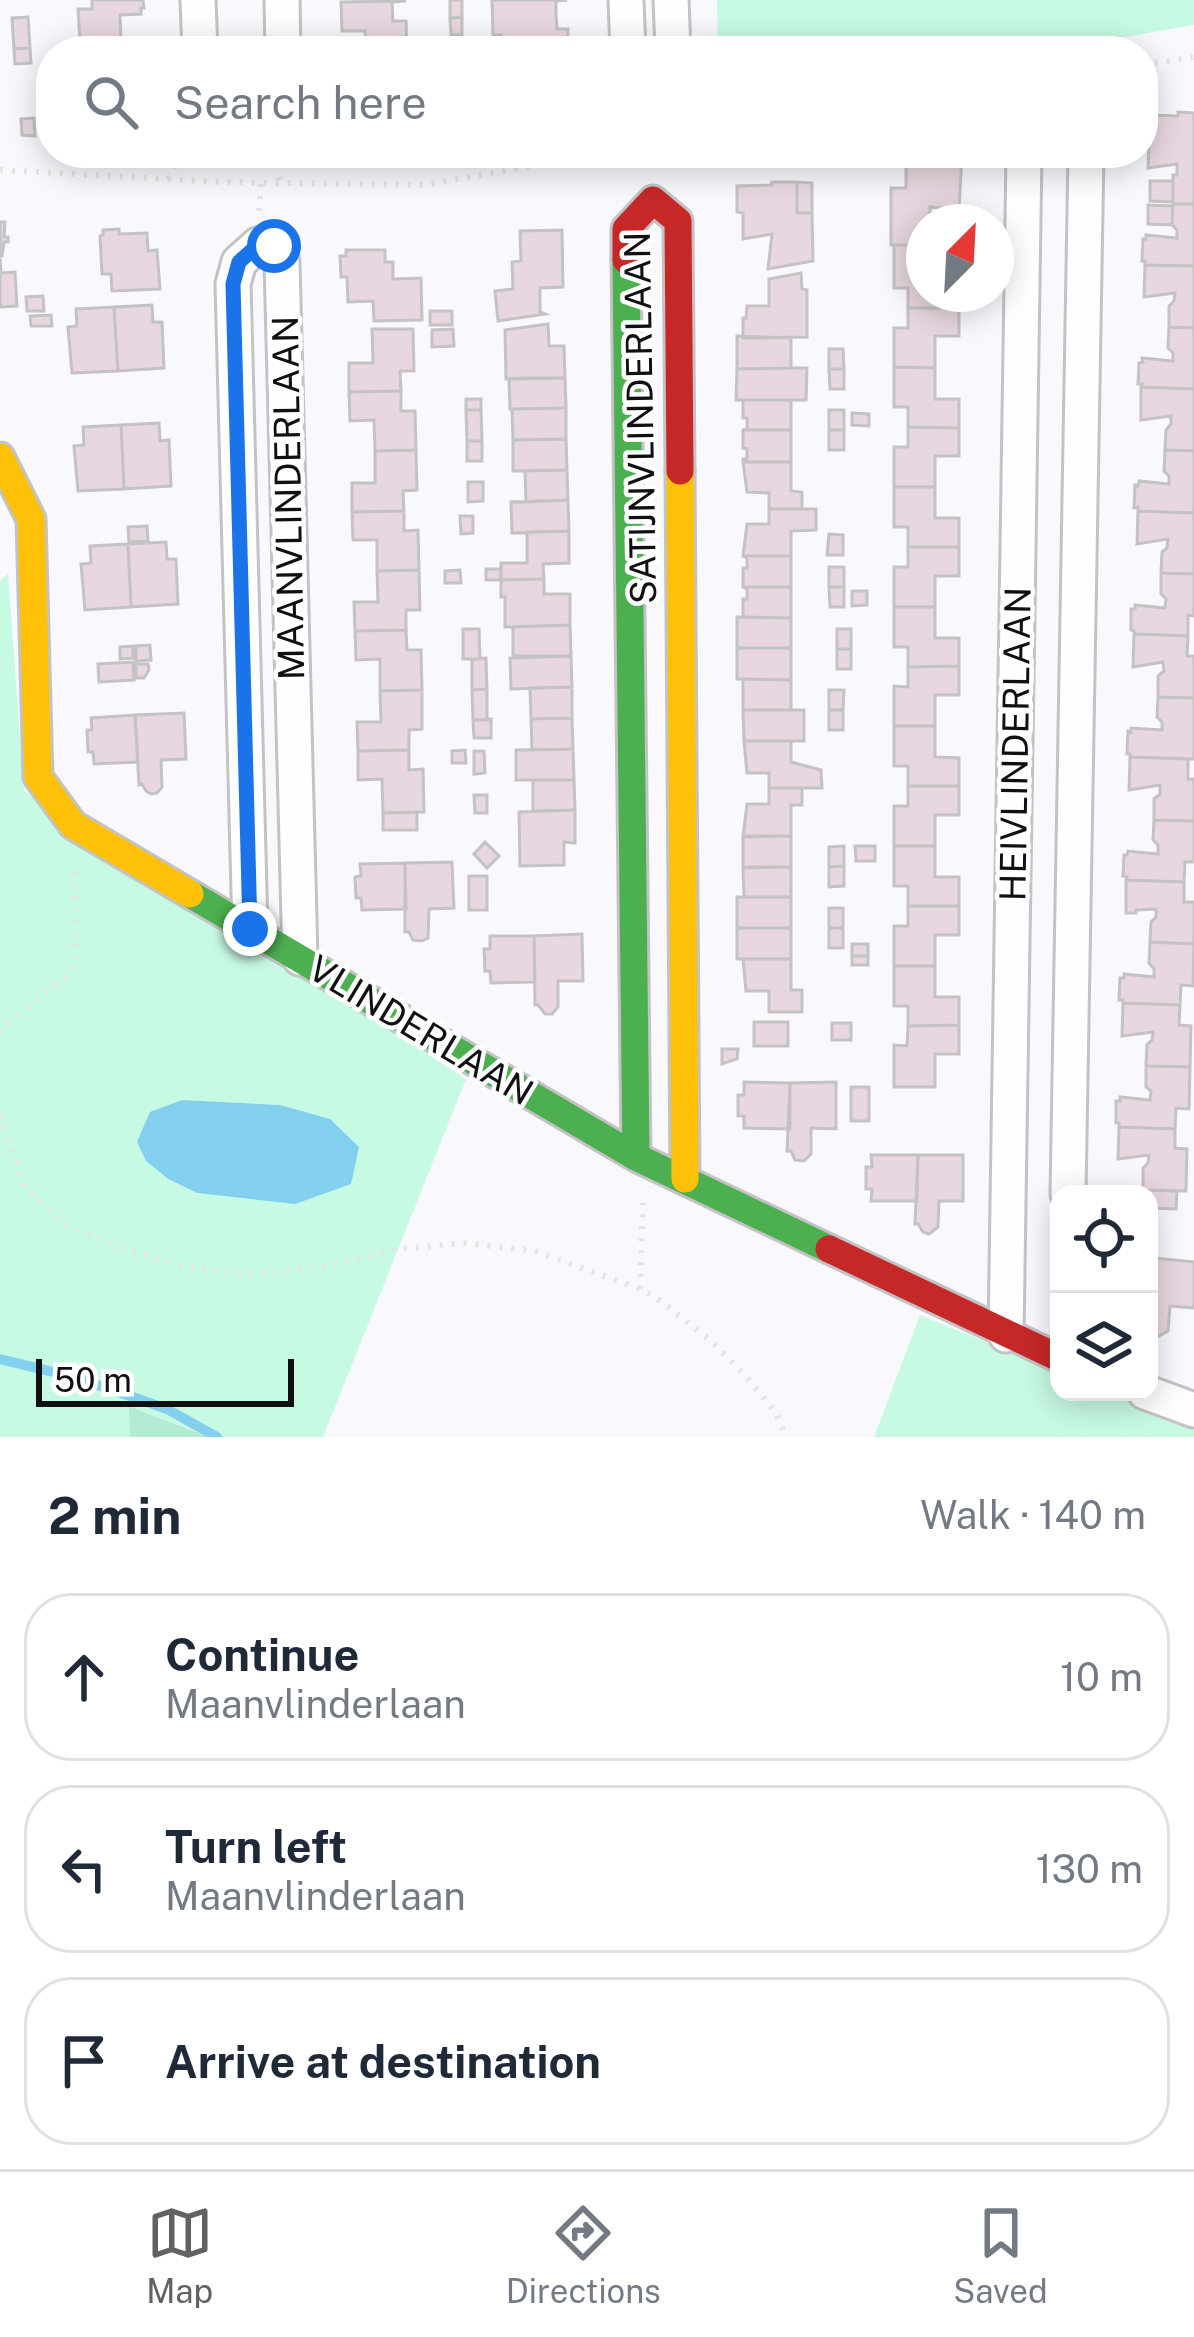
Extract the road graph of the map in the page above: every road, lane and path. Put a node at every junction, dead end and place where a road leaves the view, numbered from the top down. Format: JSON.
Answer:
{"nodes":[{"id":1,"x":198,"y":0,"type":"edge"},
{"id":2,"x":282,"y":0,"type":"edge"},
{"id":3,"x":626,"y":0,"type":"edge"},
{"id":4,"x":670,"y":0,"type":"edge"},
{"id":5,"x":199,"y":36,"type":"edge"},
{"id":6,"x":283,"y":36,"type":"edge"},
{"id":7,"x":627,"y":36,"type":"edge"},
{"id":8,"x":672,"y":36,"type":"edge"},
{"id":9,"x":1194,"y":57,"type":"edge"},
{"id":10,"x":1158,"y":63,"type":"edge"},
{"id":11,"x":174,"y":168,"type":"edge"},
{"id":12,"x":279,"y":168,"type":"edge"},
{"id":13,"x":522,"y":168,"type":"edge"},
{"id":14,"x":1024,"y":168,"type":"edge"},
{"id":15,"x":1086,"y":168,"type":"edge"},
{"id":16,"x":0,"y":170,"type":"edge"},
{"id":17,"x":168,"y":179,"type":"junction"},
{"id":18,"x":280,"y":183,"type":"junction"},
{"id":19,"x":0,"y":458,"type":"edge"},
{"id":20,"x":73,"y":825,"type":"junction"},
{"id":21,"x":250,"y":929,"type":"junction"},
{"id":22,"x":300,"y":958,"type":"junction"},
{"id":23,"x":0,"y":1033,"type":"edge"},
{"id":24,"x":0,"y":1115,"type":"edge"},
{"id":25,"x":640,"y":1159,"type":"junction"},
{"id":26,"x":685,"y":1179,"type":"junction"},
{"id":27,"x":1068,"y":1185,"type":"edge"},
{"id":28,"x":640,"y":1289,"type":"junction"},
{"id":29,"x":1006,"y":1335,"type":"junction"},
{"id":30,"x":1050,"y":1354,"type":"edge"},
{"id":31,"x":1158,"y":1397,"type":"edge"},
{"id":32,"x":1194,"y":1409,"type":"edge"},
{"id":33,"x":786,"y":1437,"type":"edge"}],
"edges":[{"from":1,"to":5,"type":"street"},
{"from":2,"to":6,"type":"street"},
{"from":3,"to":7,"type":"street"},
{"from":4,"to":8,"type":"street"},
{"from":9,"to":10,"type":"path"},
{"from":11,"to":17,"type":"path"},
{"from":12,"to":18,"type":"path"},
{"from":13,"to":18,"type":"path"},
{"from":14,"to":29,"type":"street","name":"HEIVLINDERLAAN"},
{"from":15,"to":27,"type":"street","name":"HEIVLINDERLAAN"},
{"from":16,"to":17,"type":"path"},
{"from":17,"to":18,"type":"path"},
{"from":19,"to":20,"type":"street","name":"VLINDERLAAN"},
{"from":20,"to":21,"type":"street","name":"VLINDERLAAN"},
{"from":20,"to":23,"type":"path"},
{"from":21,"to":22,"type":"street","name":"VLINDERLAAN"},
{"from":21,"to":22,"type":"street","name":"MAANVLINDERLAAN"},
{"from":22,"to":25,"type":"street","name":"VLINDERLAAN"},
{"from":24,"to":28,"type":"path"},
{"from":25,"to":26,"type":"street","name":"VLINDERLAAN"},
{"from":25,"to":26,"type":"street","name":"SATIJNVLINDERLAAN"},
{"from":25,"to":28,"type":"path"},
{"from":26,"to":29,"type":"street","name":"VLINDERLAAN"},
{"from":28,"to":33,"type":"path"},
{"from":29,"to":30,"type":"street","name":"VLINDERLAAN"},
{"from":31,"to":32,"type":"street"}]}
